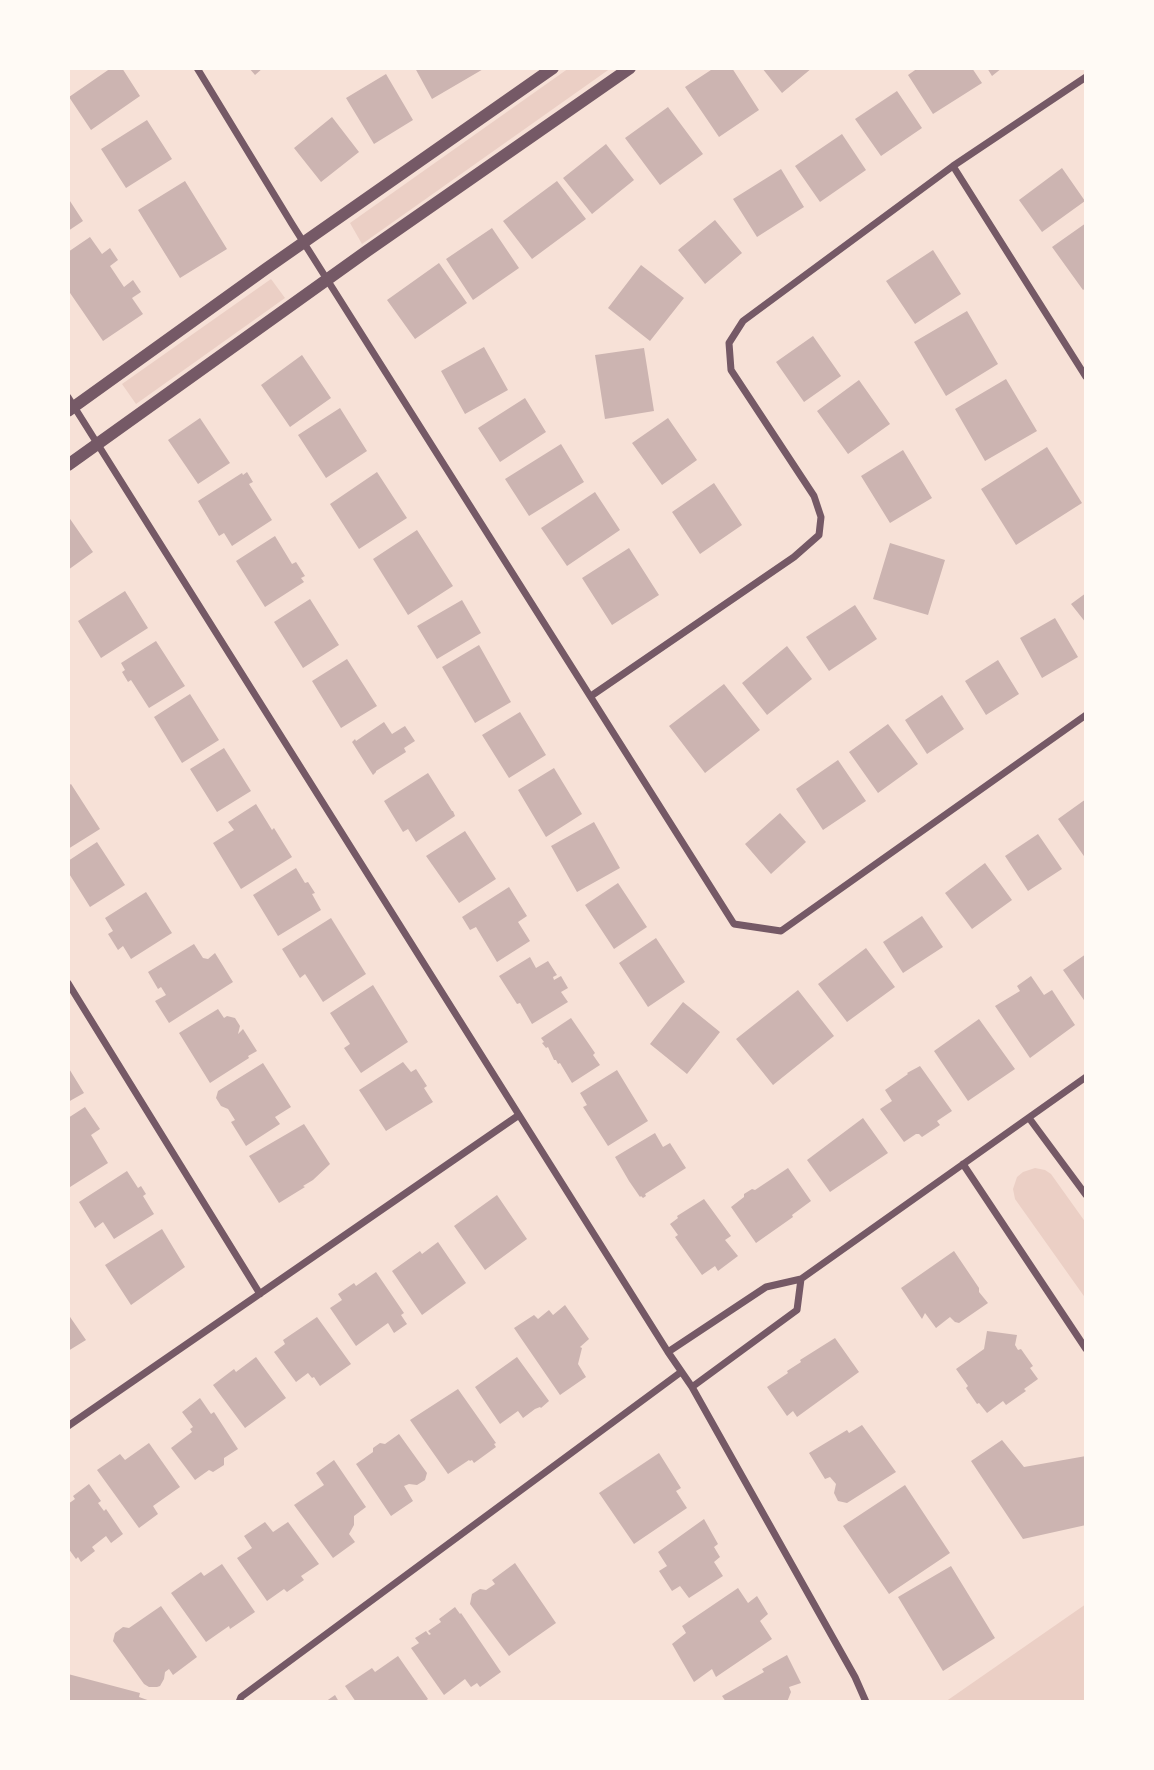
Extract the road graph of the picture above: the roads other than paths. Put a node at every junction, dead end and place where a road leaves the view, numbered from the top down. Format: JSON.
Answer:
{"nodes":[{"id":1,"x":197,"y":68,"type":"edge"},
{"id":2,"x":553,"y":68,"type":"edge"},
{"id":3,"x":630,"y":68,"type":"edge"},
{"id":4,"x":1086,"y":77,"type":"edge"},
{"id":5,"x":953,"y":166,"type":"junction"},
{"id":6,"x":304,"y":242,"type":"junction"},
{"id":7,"x":328,"y":280,"type":"junction"},
{"id":8,"x":1086,"y":377,"type":"edge"},
{"id":9,"x":70,"y":405,"type":"edge"},
{"id":10,"x":97,"y":445,"type":"junction"},
{"id":11,"x":68,"y":465,"type":"edge"},
{"id":12,"x":591,"y":696,"type":"junction"},
{"id":13,"x":1086,"y":715,"type":"edge"},
{"id":14,"x":68,"y":983,"type":"edge"},
{"id":15,"x":1086,"y":1077,"type":"edge"},
{"id":16,"x":519,"y":1115,"type":"junction"},
{"id":17,"x":1029,"y":1118,"type":"junction"},
{"id":18,"x":963,"y":1164,"type":"junction"},
{"id":19,"x":1086,"y":1195,"type":"edge"},
{"id":20,"x":801,"y":1279,"type":"junction"},
{"id":21,"x":260,"y":1294,"type":"junction"},
{"id":22,"x":1086,"y":1349,"type":"edge"},
{"id":23,"x":668,"y":1352,"type":"junction"},
{"id":24,"x":681,"y":1372,"type":"junction"},
{"id":25,"x":692,"y":1387,"type":"junction"},
{"id":26,"x":68,"y":1426,"type":"edge"},
{"id":27,"x":239,"y":1702,"type":"edge"},
{"id":28,"x":866,"y":1702,"type":"edge"}],
"edges":[{"from":1,"to":6,"type":"street"},
{"from":2,"to":6,"type":"street"},
{"from":3,"to":7,"type":"street"},
{"from":4,"to":5,"type":"street"},
{"from":5,"to":8,"type":"street"},
{"from":5,"to":12,"type":"street"},
{"from":6,"to":7,"type":"street"},
{"from":6,"to":9,"type":"street"},
{"from":7,"to":10,"type":"street"},
{"from":7,"to":12,"type":"street"},
{"from":9,"to":10,"type":"street"},
{"from":10,"to":11,"type":"street"},
{"from":10,"to":16,"type":"street"},
{"from":12,"to":13,"type":"street"},
{"from":14,"to":21,"type":"street"},
{"from":15,"to":17,"type":"street"},
{"from":16,"to":21,"type":"street"},
{"from":16,"to":23,"type":"street"},
{"from":17,"to":18,"type":"street"},
{"from":17,"to":19,"type":"street"},
{"from":18,"to":20,"type":"street"},
{"from":18,"to":22,"type":"street"},
{"from":20,"to":23,"type":"street"},
{"from":20,"to":25,"type":"street"},
{"from":21,"to":26,"type":"street"},
{"from":23,"to":24,"type":"street"},
{"from":24,"to":25,"type":"street"},
{"from":24,"to":27,"type":"street"},
{"from":25,"to":28,"type":"street"}]}
